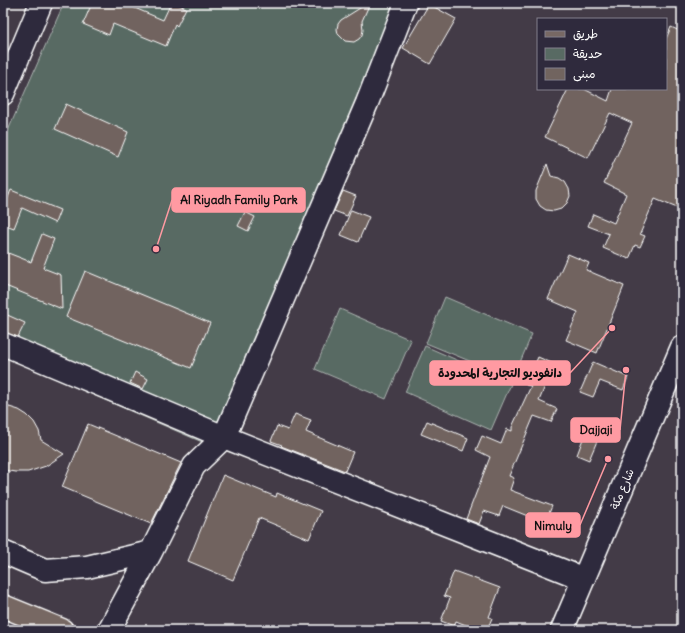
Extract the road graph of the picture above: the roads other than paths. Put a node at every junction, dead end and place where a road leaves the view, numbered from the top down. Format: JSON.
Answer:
{"nodes":[{"id":1,"x":41,"y":3,"type":"edge"},
{"id":2,"x":406,"y":3,"type":"edge"},
{"id":3,"x":3,"y":94,"type":"edge"},
{"id":4,"x":3,"y":344,"type":"edge"},
{"id":5,"x":682,"y":347,"type":"edge"},
{"id":6,"x":224,"y":438,"type":"junction"},
{"id":7,"x":3,"y":552,"type":"edge"},
{"id":8,"x":152,"y":552,"type":"junction"},
{"id":9,"x":584,"y":579,"type":"junction"},
{"id":10,"x":3,"y":606,"type":"edge"},
{"id":11,"x":62,"y":630,"type":"edge"},
{"id":12,"x":109,"y":630,"type":"edge"},
{"id":13,"x":562,"y":630,"type":"edge"}],
"edges":[{"from":1,"to":3,"type":"street"},
{"from":2,"to":6,"type":"street"},
{"from":4,"to":6,"type":"street"},
{"from":5,"to":9,"type":"street","name":"شارع مكة"},
{"from":6,"to":8,"type":"street"},
{"from":6,"to":9,"type":"street"},
{"from":7,"to":8,"type":"street"},
{"from":8,"to":12,"type":"street"},
{"from":9,"to":13,"type":"street","name":"شارع مكة"},
{"from":10,"to":11,"type":"main road"}]}
